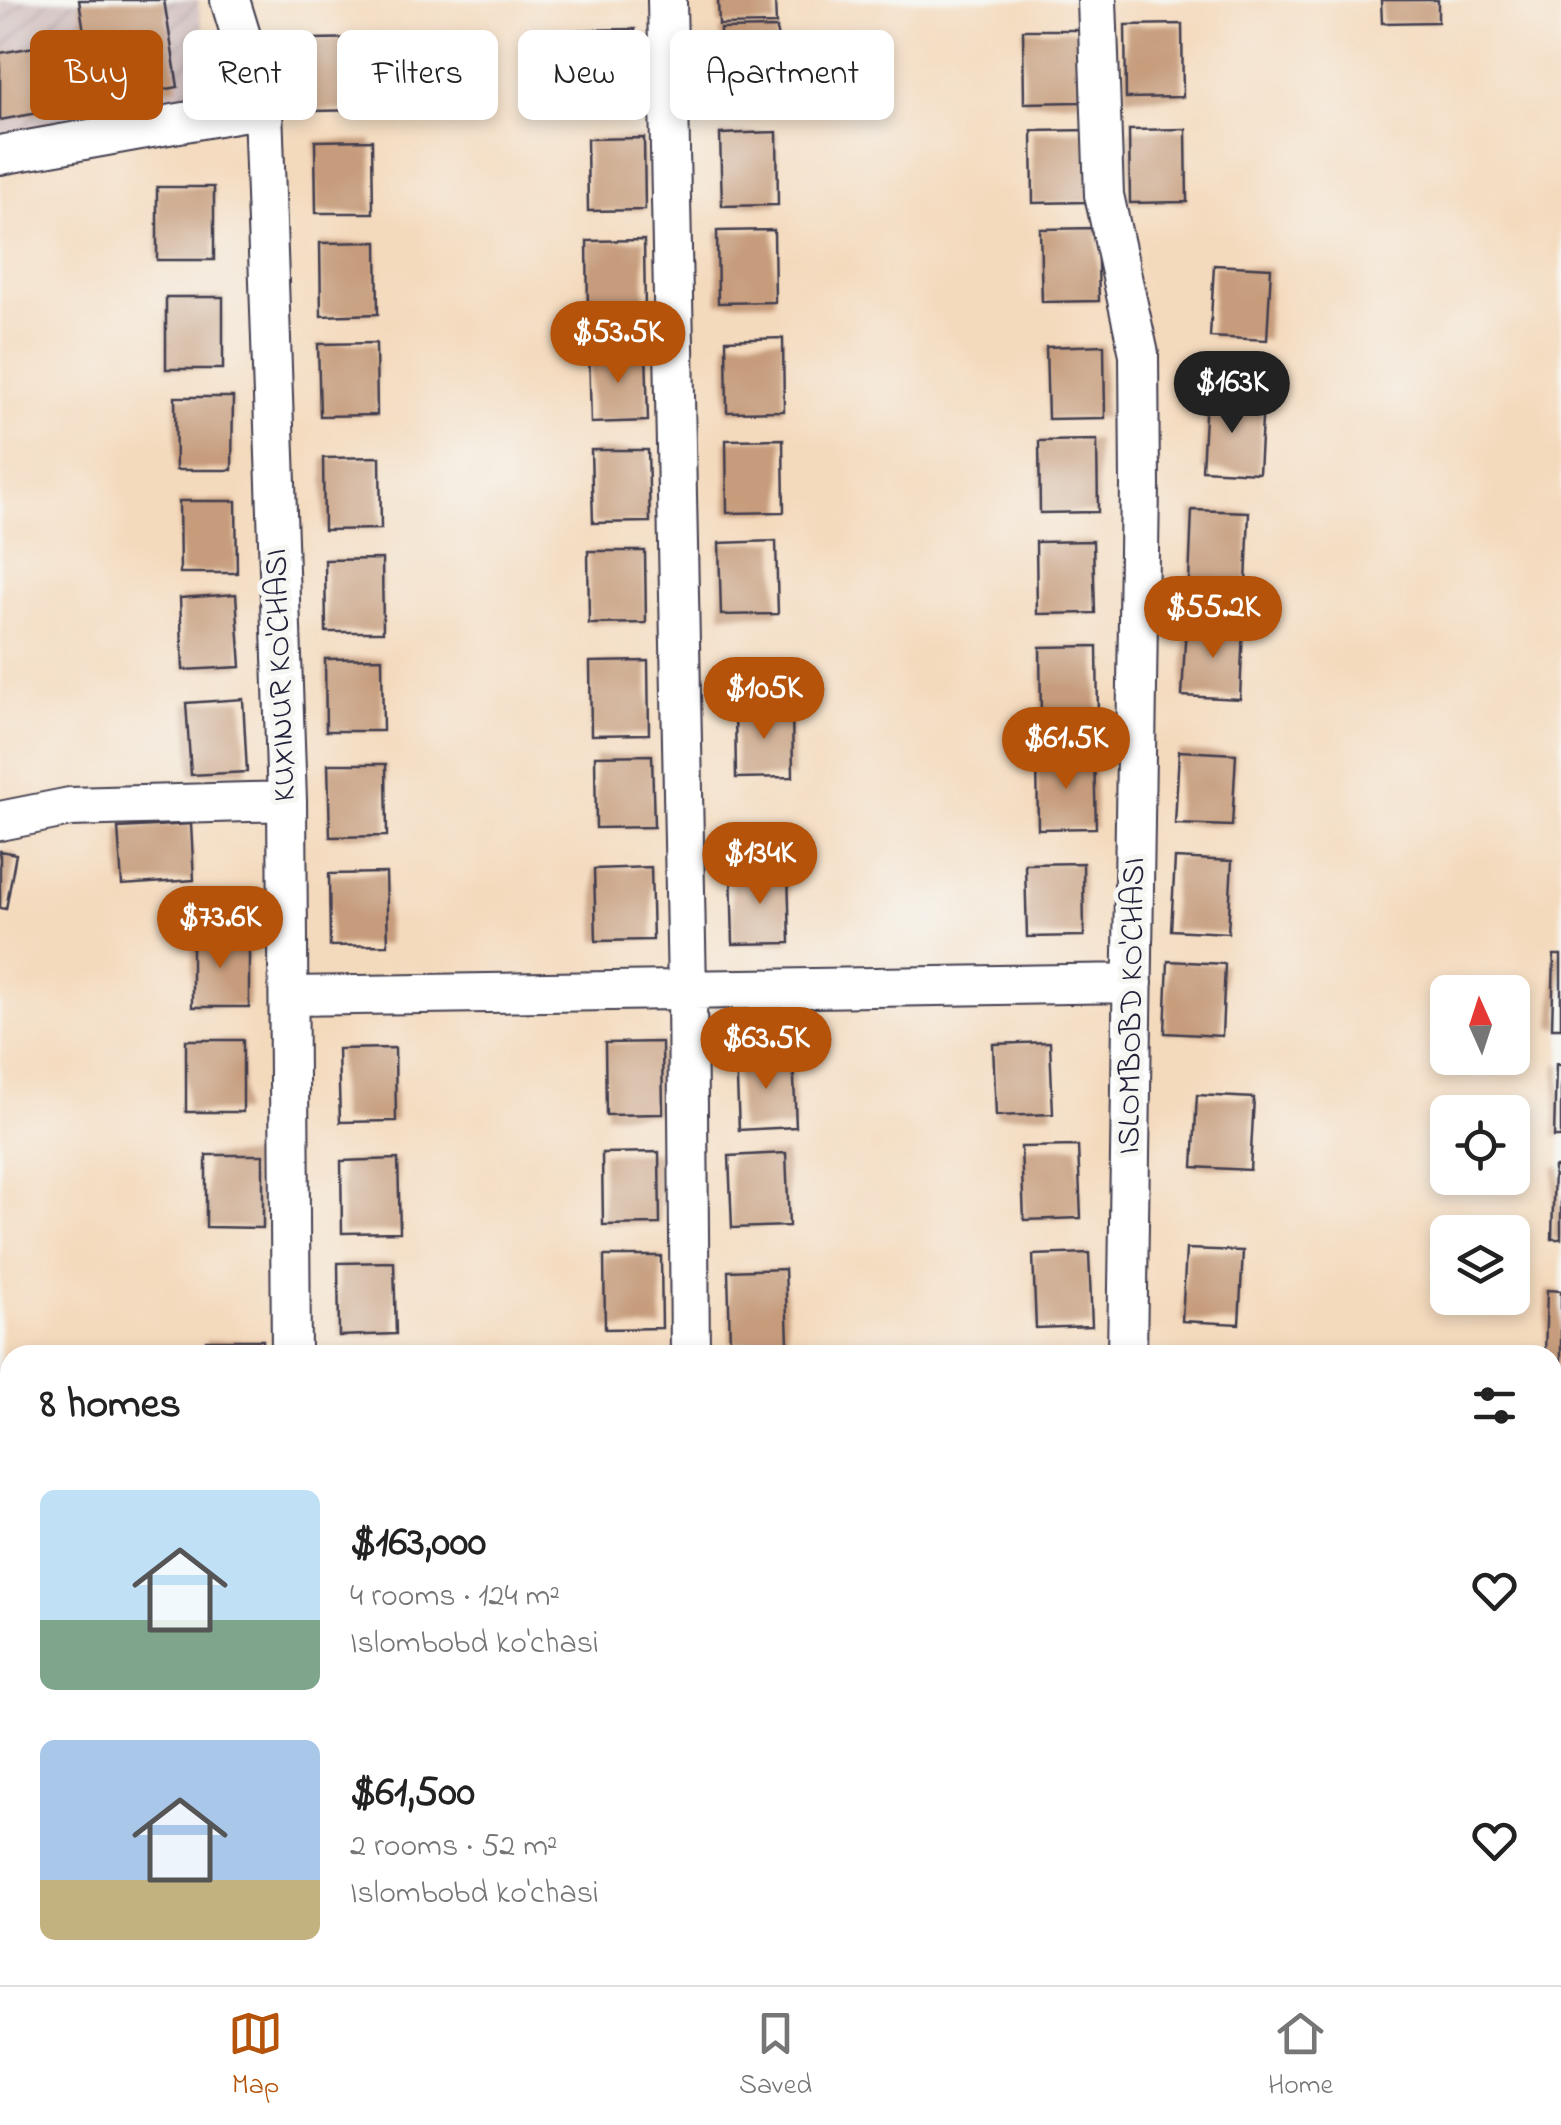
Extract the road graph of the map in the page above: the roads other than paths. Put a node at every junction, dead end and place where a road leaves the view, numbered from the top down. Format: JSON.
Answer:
{"nodes":[{"id":1,"x":230,"y":0,"type":"edge"},
{"id":2,"x":666,"y":0,"type":"edge"},
{"id":3,"x":1096,"y":0,"type":"edge"},
{"id":4,"x":239,"y":30,"type":"edge"},
{"id":5,"x":196,"y":120,"type":"edge"},
{"id":6,"x":263,"y":120,"type":"edge"},
{"id":7,"x":0,"y":155,"type":"edge"},
{"id":8,"x":287,"y":801,"type":"junction"},
{"id":9,"x":0,"y":820,"type":"edge"},
{"id":10,"x":1133,"y":983,"type":"junction"},
{"id":11,"x":686,"y":990,"type":"junction"},
{"id":12,"x":290,"y":996,"type":"junction"},
{"id":13,"x":291,"y":1345,"type":"edge"},
{"id":14,"x":690,"y":1345,"type":"edge"},
{"id":15,"x":1127,"y":1345,"type":"edge"}],
"edges":[{"from":1,"to":4,"type":"street","name":"KUXINUR KO'CHASI"},
{"from":2,"to":11,"type":"street"},
{"from":3,"to":10,"type":"street","name":"ISLOMBOBD KO'CHASI"},
{"from":5,"to":7,"type":"street"},
{"from":6,"to":8,"type":"street","name":"KUXINUR KO'CHASI"},
{"from":8,"to":9,"type":"street"},
{"from":8,"to":12,"type":"street","name":"KUXINUR KO'CHASI"},
{"from":10,"to":11,"type":"street"},
{"from":10,"to":15,"type":"street","name":"ISLOMBOBD KO'CHASI"},
{"from":11,"to":12,"type":"street"},
{"from":11,"to":14,"type":"street"},
{"from":12,"to":13,"type":"street","name":"KUXINUR KO'CHASI"}]}
